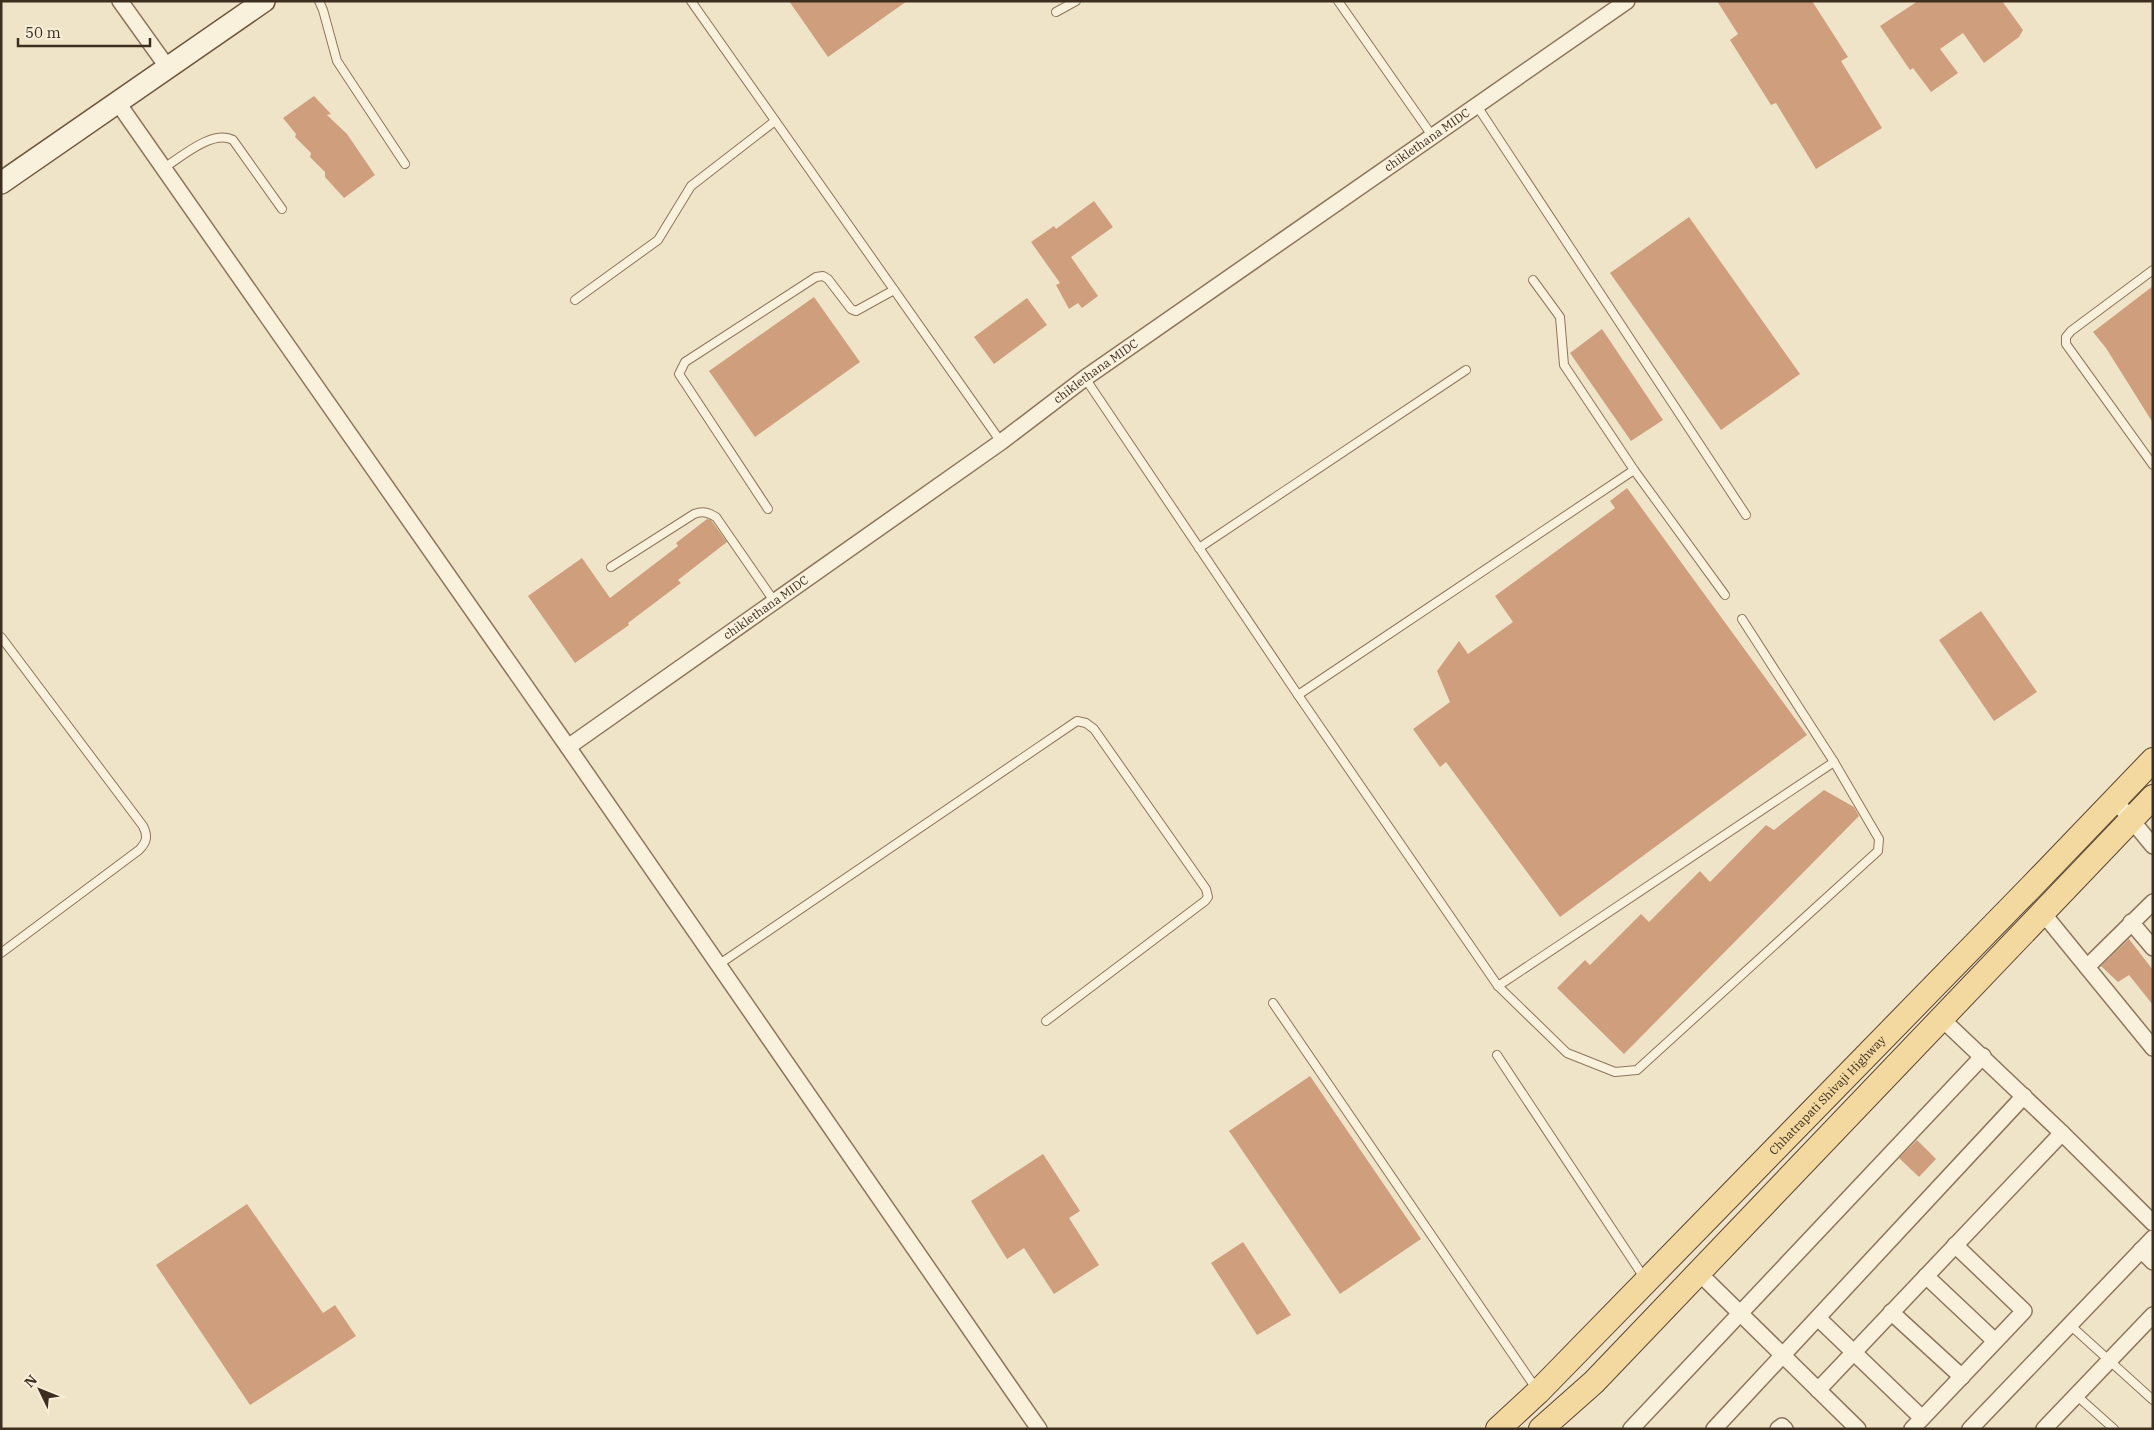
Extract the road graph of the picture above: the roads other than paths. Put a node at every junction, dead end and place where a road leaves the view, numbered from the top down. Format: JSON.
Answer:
{"nodes":[{"id":1,"x":120,"y":1,"type":"edge"},
{"id":2,"x":264,"y":1,"type":"edge"},
{"id":3,"x":319,"y":1,"type":"edge"},
{"id":4,"x":691,"y":1,"type":"edge"},
{"id":5,"x":1076,"y":1,"type":"edge"},
{"id":6,"x":1338,"y":1,"type":"edge"},
{"id":7,"x":1627,"y":1,"type":"edge"},
{"id":8,"x":1056,"y":12,"type":"dead end"},
{"id":9,"x":168,"y":68,"type":"junction"},
{"id":10,"x":118,"y":103,"type":"junction"},
{"id":11,"x":1477,"y":106,"type":"junction"},
{"id":12,"x":775,"y":122,"type":"junction"},
{"id":13,"x":1433,"y":137,"type":"junction"},
{"id":14,"x":405,"y":164,"type":"dead end"},
{"id":15,"x":164,"y":168,"type":"junction"},
{"id":16,"x":1,"y":183,"type":"edge"},
{"id":17,"x":282,"y":209,"type":"dead end"},
{"id":18,"x":2153,"y":270,"type":"edge"},
{"id":19,"x":1534,"y":280,"type":"dead end"},
{"id":20,"x":894,"y":290,"type":"junction"},
{"id":21,"x":575,"y":300,"type":"dead end"},
{"id":22,"x":1466,"y":370,"type":"dead end"},
{"id":23,"x":1085,"y":378,"type":"junction"},
{"id":24,"x":1001,"y":442,"type":"junction"},
{"id":25,"x":2153,"y":465,"type":"edge"},
{"id":26,"x":1634,"y":470,"type":"junction"},
{"id":27,"x":768,"y":509,"type":"dead end"},
{"id":28,"x":1746,"y":515,"type":"dead end"},
{"id":29,"x":1199,"y":548,"type":"junction"},
{"id":30,"x":611,"y":567,"type":"dead end"},
{"id":31,"x":1725,"y":595,"type":"dead end"},
{"id":32,"x":774,"y":601,"type":"junction"},
{"id":33,"x":1742,"y":619,"type":"dead end"},
{"id":34,"x":1,"y":637,"type":"edge"},
{"id":35,"x":1298,"y":695,"type":"junction"},
{"id":36,"x":568,"y":747,"type":"junction"},
{"id":37,"x":2153,"y":760,"type":"edge"},
{"id":38,"x":1834,"y":762,"type":"junction"},
{"id":39,"x":2153,"y":796,"type":"edge"},
{"id":40,"x":2115,"y":800,"type":"junction"},
{"id":41,"x":2131,"y":820,"type":"junction"},
{"id":42,"x":2153,"y":846,"type":"edge"},
{"id":43,"x":2153,"y":902,"type":"edge"},
{"id":44,"x":2042,"y":912,"type":"junction"},
{"id":45,"x":2131,"y":922,"type":"junction"},
{"id":46,"x":2153,"y":948,"type":"edge"},
{"id":47,"x":1,"y":953,"type":"edge"},
{"id":48,"x":718,"y":965,"type":"junction"},
{"id":49,"x":2087,"y":966,"type":"junction"},
{"id":50,"x":1498,"y":986,"type":"junction"},
{"id":51,"x":1273,"y":1003,"type":"dead end"},
{"id":52,"x":1941,"y":1018,"type":"junction"},
{"id":53,"x":1046,"y":1021,"type":"dead end"},
{"id":54,"x":2153,"y":1048,"type":"edge"},
{"id":55,"x":1497,"y":1055,"type":"dead end"},
{"id":56,"x":1983,"y":1056,"type":"junction"},
{"id":57,"x":2024,"y":1096,"type":"junction"},
{"id":58,"x":2062,"y":1133,"type":"junction"},
{"id":59,"x":2153,"y":1223,"type":"edge"},
{"id":60,"x":2153,"y":1238,"type":"edge"},
{"id":61,"x":1955,"y":1245,"type":"junction"},
{"id":62,"x":2141,"y":1250,"type":"junction"},
{"id":63,"x":2153,"y":1262,"type":"edge"},
{"id":64,"x":1698,"y":1272,"type":"junction"},
{"id":65,"x":1926,"y":1276,"type":"junction"},
{"id":66,"x":1646,"y":1280,"type":"junction"},
{"id":67,"x":1891,"y":1312,"type":"junction"},
{"id":68,"x":1740,"y":1313,"type":"junction"},
{"id":69,"x":2153,"y":1315,"type":"edge"},
{"id":70,"x":1818,"y":1318,"type":"junction"},
{"id":71,"x":2070,"y":1324,"type":"junction"},
{"id":72,"x":1995,"y":1341,"type":"junction"},
{"id":73,"x":1854,"y":1352,"type":"junction"},
{"id":74,"x":1783,"y":1355,"type":"junction"},
{"id":75,"x":2109,"y":1360,"type":"junction"},
{"id":76,"x":1962,"y":1377,"type":"junction"},
{"id":77,"x":1818,"y":1390,"type":"junction"},
{"id":78,"x":1538,"y":1392,"type":"junction"},
{"id":79,"x":2076,"y":1395,"type":"junction"},
{"id":80,"x":2153,"y":1400,"type":"edge"},
{"id":81,"x":1917,"y":1423,"type":"edge"},
{"id":82,"x":1034,"y":1427,"type":"edge"},
{"id":83,"x":1974,"y":1427,"type":"edge"},
{"id":84,"x":2047,"y":1428,"type":"edge"},
{"id":85,"x":1498,"y":1429,"type":"edge"},
{"id":86,"x":1541,"y":1429,"type":"edge"},
{"id":87,"x":1631,"y":1429,"type":"edge"},
{"id":88,"x":1714,"y":1429,"type":"edge"},
{"id":89,"x":1778,"y":1429,"type":"edge"},
{"id":90,"x":1785,"y":1429,"type":"edge"},
{"id":91,"x":1858,"y":1429,"type":"edge"},
{"id":92,"x":2114,"y":1429,"type":"edge"}],
"edges":[{"from":1,"to":9,"type":"street"},
{"from":2,"to":9,"type":"street"},
{"from":3,"to":14,"type":"lane"},
{"from":4,"to":12,"type":"lane"},
{"from":5,"to":8,"type":"lane"},
{"from":6,"to":13,"type":"lane"},
{"from":7,"to":11,"type":"street","name":"chiklethana MIDC"},
{"from":9,"to":10,"type":"street"},
{"from":10,"to":15,"type":"street"},
{"from":10,"to":16,"type":"street"},
{"from":11,"to":13,"type":"street","name":"chiklethana MIDC"},
{"from":11,"to":28,"type":"lane"},
{"from":12,"to":20,"type":"lane"},
{"from":12,"to":21,"type":"lane"},
{"from":13,"to":23,"type":"street","name":"chiklethana MIDC"},
{"from":15,"to":17,"type":"lane"},
{"from":15,"to":36,"type":"street"},
{"from":18,"to":25,"type":"lane"},
{"from":19,"to":26,"type":"lane"},
{"from":20,"to":24,"type":"lane"},
{"from":20,"to":27,"type":"lane"},
{"from":22,"to":29,"type":"lane"},
{"from":23,"to":24,"type":"street","name":"chiklethana MIDC"},
{"from":23,"to":29,"type":"lane"},
{"from":24,"to":32,"type":"street","name":"chiklethana MIDC"},
{"from":26,"to":31,"type":"lane"},
{"from":26,"to":35,"type":"lane"},
{"from":29,"to":35,"type":"lane"},
{"from":30,"to":32,"type":"lane"},
{"from":32,"to":36,"type":"street","name":"chiklethana MIDC"},
{"from":33,"to":38,"type":"lane"},
{"from":34,"to":47,"type":"lane"},
{"from":35,"to":50,"type":"lane"},
{"from":36,"to":48,"type":"street"},
{"from":37,"to":40,"type":"main road","name":"Chhatrapati Shivaji Highway"},
{"from":38,"to":50,"type":"lane"},
{"from":38,"to":50,"type":"lane"},
{"from":39,"to":41,"type":"main road"},
{"from":40,"to":41,"type":"street"},
{"from":40,"to":66,"type":"main road","name":"Chhatrapati Shivaji Highway"},
{"from":41,"to":42,"type":"street"},
{"from":41,"to":44,"type":"main road"},
{"from":43,"to":45,"type":"street"},
{"from":44,"to":49,"type":"street"},
{"from":44,"to":52,"type":"main road"},
{"from":45,"to":46,"type":"street"},
{"from":45,"to":49,"type":"street"},
{"from":48,"to":53,"type":"lane"},
{"from":48,"to":82,"type":"street"},
{"from":49,"to":54,"type":"street"},
{"from":51,"to":78,"type":"lane"},
{"from":52,"to":56,"type":"street"},
{"from":52,"to":64,"type":"main road"},
{"from":55,"to":66,"type":"lane"},
{"from":56,"to":57,"type":"street"},
{"from":56,"to":68,"type":"street"},
{"from":57,"to":58,"type":"street"},
{"from":57,"to":70,"type":"street"},
{"from":58,"to":59,"type":"street"},
{"from":58,"to":61,"type":"street"},
{"from":60,"to":62,"type":"street"},
{"from":61,"to":65,"type":"street"},
{"from":61,"to":72,"type":"street"},
{"from":62,"to":63,"type":"street"},
{"from":62,"to":71,"type":"street"},
{"from":64,"to":68,"type":"street"},
{"from":64,"to":86,"type":"main road"},
{"from":65,"to":67,"type":"street"},
{"from":65,"to":72,"type":"street"},
{"from":66,"to":78,"type":"main road","name":"Chhatrapati Shivaji Highway"},
{"from":67,"to":73,"type":"street"},
{"from":67,"to":76,"type":"street"},
{"from":68,"to":74,"type":"street"},
{"from":68,"to":87,"type":"street"},
{"from":69,"to":75,"type":"street"},
{"from":70,"to":73,"type":"street"},
{"from":70,"to":74,"type":"street"},
{"from":71,"to":75,"type":"lane"},
{"from":71,"to":83,"type":"street"},
{"from":72,"to":76,"type":"street"},
{"from":73,"to":77,"type":"street"},
{"from":73,"to":81,"type":"street"},
{"from":74,"to":77,"type":"street"},
{"from":74,"to":88,"type":"street"},
{"from":75,"to":79,"type":"street"},
{"from":75,"to":80,"type":"lane"},
{"from":76,"to":81,"type":"street"},
{"from":77,"to":91,"type":"street"},
{"from":78,"to":85,"type":"main road","name":"Chhatrapati Shivaji Highway"},
{"from":79,"to":84,"type":"street"},
{"from":79,"to":92,"type":"lane"},
{"from":89,"to":90,"type":"street"}]}
